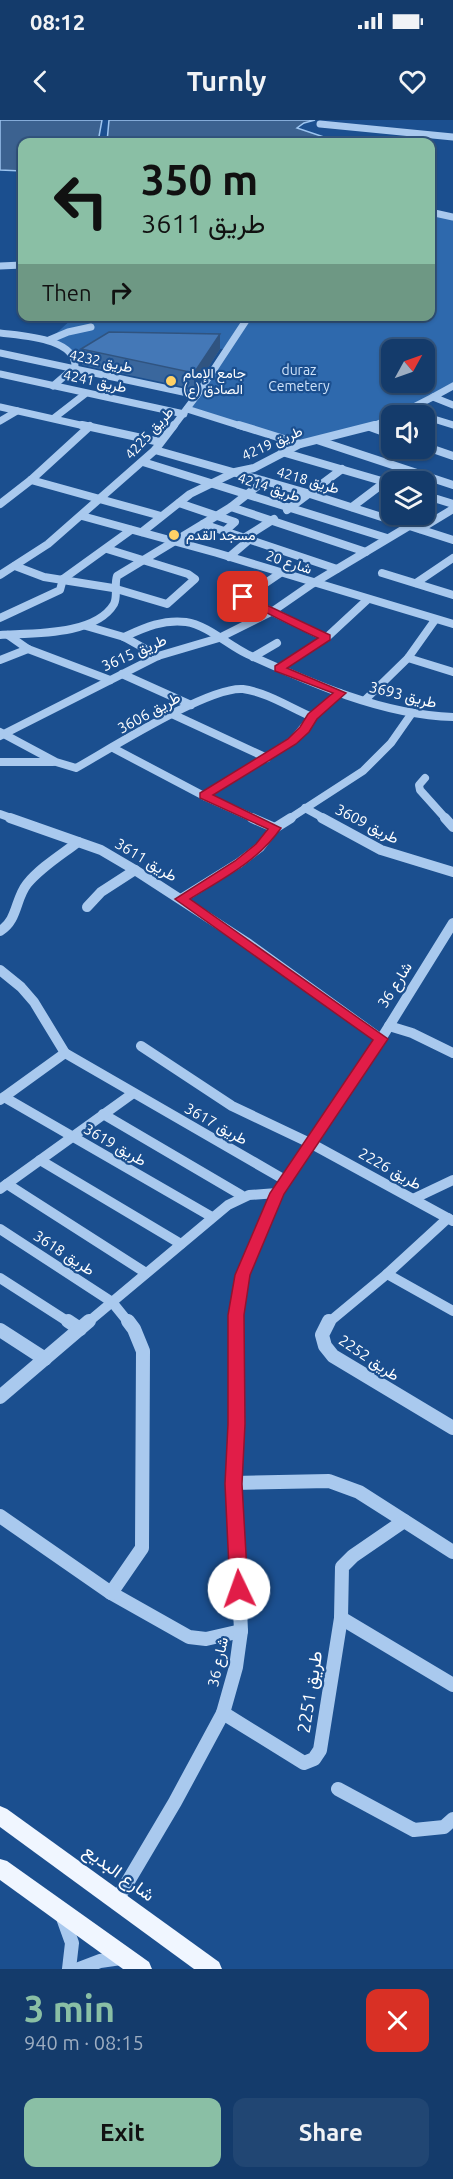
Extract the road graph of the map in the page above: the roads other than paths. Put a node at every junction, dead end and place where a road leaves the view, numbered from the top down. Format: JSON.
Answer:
{"nodes":[{"id":1,"x":371,"y":120,"type":"edge"},
{"id":2,"x":320,"y":124,"type":"dead end"},
{"id":3,"x":359,"y":128,"type":"junction"},
{"id":4,"x":398,"y":132,"type":"junction"},
{"id":5,"x":453,"y":137,"type":"edge"},
{"id":6,"x":396,"y":138,"type":"edge"},
{"id":7,"x":435,"y":215,"type":"edge"},
{"id":8,"x":453,"y":217,"type":"edge"},
{"id":9,"x":18,"y":265,"type":"edge"},
{"id":10,"x":0,"y":266,"type":"edge"},
{"id":11,"x":246,"y":321,"type":"edge"},
{"id":12,"x":91,"y":327,"type":"dead end"},
{"id":13,"x":1,"y":335,"type":"edge"},
{"id":14,"x":49,"y":340,"type":"junction"},
{"id":15,"x":0,"y":353,"type":"edge"},
{"id":16,"x":75,"y":367,"type":"junction"},
{"id":17,"x":0,"y":374,"type":"edge"},
{"id":18,"x":53,"y":386,"type":"junction"},
{"id":19,"x":453,"y":386,"type":"edge"},
{"id":20,"x":85,"y":394,"type":"junction"},
{"id":21,"x":197,"y":395,"type":"junction"},
{"id":22,"x":433,"y":397,"type":"junction"},
{"id":23,"x":416,"y":405,"type":"edge"},
{"id":24,"x":453,"y":405,"type":"edge"},
{"id":25,"x":0,"y":408,"type":"edge"},
{"id":26,"x":17,"y":411,"type":"junction"},
{"id":27,"x":185,"y":411,"type":"junction"},
{"id":28,"x":54,"y":418,"type":"junction"},
{"id":29,"x":435,"y":419,"type":"edge"},
{"id":30,"x":0,"y":421,"type":"edge"},
{"id":31,"x":381,"y":422,"type":"edge"},
{"id":32,"x":453,"y":425,"type":"edge"},
{"id":33,"x":90,"y":426,"type":"junction"},
{"id":34,"x":370,"y":427,"type":"junction"},
{"id":35,"x":381,"y":431,"type":"edge"},
{"id":36,"x":314,"y":439,"type":"junction"},
{"id":37,"x":160,"y":442,"type":"junction"},
{"id":38,"x":300,"y":444,"type":"junction"},
{"id":39,"x":435,"y":449,"type":"edge"},
{"id":40,"x":155,"y":450,"type":"junction"},
{"id":41,"x":282,"y":452,"type":"junction"},
{"id":42,"x":451,"y":454,"type":"edge"},
{"id":43,"x":143,"y":462,"type":"junction"},
{"id":44,"x":342,"y":469,"type":"junction"},
{"id":45,"x":411,"y":471,"type":"edge"},
{"id":46,"x":235,"y":472,"type":"junction"},
{"id":47,"x":435,"y":479,"type":"edge"},
{"id":48,"x":31,"y":480,"type":"junction"},
{"id":49,"x":264,"y":481,"type":"junction"},
{"id":50,"x":381,"y":481,"type":"edge"},
{"id":51,"x":213,"y":483,"type":"junction"},
{"id":52,"x":453,"y":485,"type":"edge"},
{"id":53,"x":381,"y":488,"type":"edge"},
{"id":54,"x":307,"y":493,"type":"junction"},
{"id":55,"x":245,"y":494,"type":"junction"},
{"id":56,"x":99,"y":498,"type":"junction"},
{"id":57,"x":435,"y":498,"type":"edge"},
{"id":58,"x":3,"y":501,"type":"edge"},
{"id":59,"x":179,"y":503,"type":"junction"},
{"id":60,"x":453,"y":504,"type":"edge"},
{"id":61,"x":231,"y":507,"type":"junction"},
{"id":62,"x":352,"y":507,"type":"junction"},
{"id":63,"x":289,"y":508,"type":"junction"},
{"id":64,"x":453,"y":509,"type":"edge"},
{"id":65,"x":218,"y":515,"type":"junction"},
{"id":66,"x":82,"y":516,"type":"junction"},
{"id":67,"x":161,"y":516,"type":"junction"},
{"id":68,"x":272,"y":520,"type":"junction"},
{"id":69,"x":203,"y":524,"type":"junction"},
{"id":70,"x":409,"y":526,"type":"junction"},
{"id":71,"x":420,"y":529,"type":"junction"},
{"id":72,"x":131,"y":530,"type":"junction"},
{"id":73,"x":225,"y":531,"type":"junction"},
{"id":74,"x":142,"y":532,"type":"junction"},
{"id":75,"x":387,"y":538,"type":"junction"},
{"id":76,"x":247,"y":539,"type":"junction"},
{"id":77,"x":453,"y":540,"type":"edge"},
{"id":78,"x":177,"y":542,"type":"junction"},
{"id":79,"x":107,"y":549,"type":"junction"},
{"id":80,"x":366,"y":552,"type":"junction"},
{"id":81,"x":229,"y":557,"type":"junction"},
{"id":82,"x":453,"y":558,"type":"edge"},
{"id":83,"x":146,"y":560,"type":"junction"},
{"id":84,"x":15,"y":566,"type":"junction"},
{"id":85,"x":336,"y":568,"type":"junction"},
{"id":86,"x":382,"y":573,"type":"dead end"},
{"id":87,"x":279,"y":574,"type":"junction"},
{"id":88,"x":0,"y":575,"type":"edge"},
{"id":89,"x":63,"y":579,"type":"junction"},
{"id":90,"x":416,"y":583,"type":"junction"},
{"id":91,"x":312,"y":584,"type":"junction"},
{"id":92,"x":113,"y":588,"type":"junction"},
{"id":93,"x":222,"y":588,"type":"dead end"},
{"id":94,"x":453,"y":595,"type":"edge"},
{"id":95,"x":243,"y":597,"type":"junction"},
{"id":96,"x":367,"y":600,"type":"junction"},
{"id":97,"x":224,"y":610,"type":"dead end"},
{"id":98,"x":273,"y":611,"type":"junction"},
{"id":99,"x":0,"y":618,"type":"edge"},
{"id":100,"x":435,"y":620,"type":"junction"},
{"id":101,"x":453,"y":624,"type":"edge"},
{"id":102,"x":86,"y":626,"type":"junction"},
{"id":103,"x":4,"y":635,"type":"edge"},
{"id":104,"x":124,"y":637,"type":"junction"},
{"id":105,"x":219,"y":638,"type":"junction"},
{"id":106,"x":326,"y":638,"type":"junction"},
{"id":107,"x":277,"y":643,"type":"dead end"},
{"id":108,"x":28,"y":650,"type":"junction"},
{"id":109,"x":158,"y":656,"type":"junction"},
{"id":110,"x":253,"y":657,"type":"junction"},
{"id":111,"x":408,"y":658,"type":"junction"},
{"id":112,"x":0,"y":660,"type":"edge"},
{"id":113,"x":279,"y":668,"type":"junction"},
{"id":114,"x":453,"y":672,"type":"edge"},
{"id":115,"x":122,"y":675,"type":"junction"},
{"id":116,"x":110,"y":680,"type":"junction"},
{"id":117,"x":340,"y":693,"type":"junction"},
{"id":118,"x":366,"y":699,"type":"junction"},
{"id":119,"x":191,"y":705,"type":"junction"},
{"id":120,"x":412,"y":713,"type":"junction"},
{"id":121,"x":172,"y":714,"type":"junction"},
{"id":122,"x":312,"y":717,"type":"junction"},
{"id":123,"x":453,"y":717,"type":"edge"},
{"id":124,"x":1,"y":734,"type":"edge"},
{"id":125,"x":112,"y":748,"type":"junction"},
{"id":126,"x":267,"y":758,"type":"junction"},
{"id":127,"x":0,"y":762,"type":"edge"},
{"id":128,"x":56,"y":762,"type":"junction"},
{"id":129,"x":425,"y":778,"type":"dead end"},
{"id":130,"x":204,"y":796,"type":"junction"},
{"id":131,"x":305,"y":808,"type":"junction"},
{"id":132,"x":0,"y":814,"type":"edge"},
{"id":133,"x":453,"y":827,"type":"edge"},
{"id":134,"x":275,"y":828,"type":"junction"},
{"id":135,"x":78,"y":842,"type":"junction"},
{"id":136,"x":135,"y":870,"type":"junction"},
{"id":137,"x":453,"y":872,"type":"edge"},
{"id":138,"x":181,"y":899,"type":"junction"},
{"id":139,"x":87,"y":907,"type":"dead end"},
{"id":140,"x":453,"y":923,"type":"edge"},
{"id":141,"x":0,"y":931,"type":"edge"},
{"id":142,"x":0,"y":970,"type":"edge"},
{"id":143,"x":389,"y":1026,"type":"junction"},
{"id":144,"x":381,"y":1039,"type":"junction"},
{"id":145,"x":141,"y":1046,"type":"dead end"},
{"id":146,"x":65,"y":1053,"type":"junction"},
{"id":147,"x":453,"y":1053,"type":"edge"},
{"id":148,"x":132,"y":1094,"type":"junction"},
{"id":149,"x":2,"y":1098,"type":"edge"},
{"id":150,"x":103,"y":1114,"type":"junction"},
{"id":151,"x":72,"y":1137,"type":"junction"},
{"id":152,"x":312,"y":1144,"type":"junction"},
{"id":153,"x":40,"y":1160,"type":"junction"},
{"id":154,"x":285,"y":1180,"type":"junction"},
{"id":155,"x":453,"y":1180,"type":"edge"},
{"id":156,"x":4,"y":1187,"type":"edge"},
{"id":157,"x":277,"y":1193,"type":"junction"},
{"id":158,"x":241,"y":1195,"type":"junction"},
{"id":159,"x":413,"y":1199,"type":"junction"},
{"id":160,"x":212,"y":1217,"type":"junction"},
{"id":161,"x":450,"y":1220,"type":"edge"},
{"id":162,"x":0,"y":1229,"type":"edge"},
{"id":163,"x":181,"y":1244,"type":"junction"},
{"id":164,"x":146,"y":1273,"type":"junction"},
{"id":165,"x":387,"y":1274,"type":"junction"},
{"id":166,"x":0,"y":1278,"type":"edge"},
{"id":167,"x":112,"y":1302,"type":"junction"},
{"id":168,"x":453,"y":1311,"type":"edge"},
{"id":169,"x":80,"y":1329,"type":"junction"},
{"id":170,"x":0,"y":1330,"type":"edge"},
{"id":171,"x":45,"y":1359,"type":"junction"},
{"id":172,"x":0,"y":1397,"type":"edge"},
{"id":173,"x":453,"y":1428,"type":"edge"},
{"id":174,"x":234,"y":1484,"type":"junction"},
{"id":175,"x":0,"y":1516,"type":"edge"},
{"id":176,"x":404,"y":1521,"type":"junction"},
{"id":177,"x":453,"y":1552,"type":"edge"},
{"id":178,"x":111,"y":1593,"type":"junction"},
{"id":179,"x":341,"y":1618,"type":"junction"},
{"id":180,"x":241,"y":1631,"type":"junction"},
{"id":181,"x":453,"y":1685,"type":"edge"},
{"id":182,"x":223,"y":1713,"type":"junction"},
{"id":183,"x":338,"y":1789,"type":"dead end"},
{"id":184,"x":0,"y":1815,"type":"edge"},
{"id":185,"x":453,"y":1819,"type":"edge"},
{"id":186,"x":0,"y":1868,"type":"edge"},
{"id":187,"x":117,"y":1900,"type":"junction"},
{"id":188,"x":53,"y":1907,"type":"junction"},
{"id":189,"x":134,"y":1963,"type":"edge"},
{"id":190,"x":69,"y":1969,"type":"edge"},
{"id":191,"x":79,"y":1969,"type":"edge"},
{"id":192,"x":211,"y":1969,"type":"edge"}],
"edges":[{"from":1,"to":3,"type":"street"},
{"from":2,"to":3,"type":"street"},
{"from":3,"to":4,"type":"street"},
{"from":4,"to":5,"type":"street"},
{"from":4,"to":6,"type":"street"},
{"from":7,"to":8,"type":"street"},
{"from":9,"to":10,"type":"street"},
{"from":11,"to":21,"type":"street","name":"طريق 4225"},
{"from":12,"to":14,"type":"street"},
{"from":13,"to":14,"type":"street"},
{"from":14,"to":16,"type":"street"},
{"from":15,"to":16,"type":"street","name":"طريق 4232"},
{"from":16,"to":18,"type":"street"},
{"from":16,"to":21,"type":"street","name":"طريق 4232"},
{"from":17,"to":18,"type":"street","name":"طريق 4241"},
{"from":18,"to":20,"type":"street","name":"طريق 4241"},
{"from":19,"to":22,"type":"street"},
{"from":20,"to":27,"type":"street","name":"طريق 4241"},
{"from":20,"to":28,"type":"street"},
{"from":21,"to":27,"type":"street","name":"طريق 4225"},
{"from":22,"to":23,"type":"street"},
{"from":22,"to":24,"type":"street"},
{"from":25,"to":26,"type":"street"},
{"from":26,"to":28,"type":"street"},
{"from":26,"to":30,"type":"street"},
{"from":27,"to":37,"type":"street","name":"طريق 4225"},
{"from":27,"to":38,"type":"street","name":"طريق 4241"},
{"from":28,"to":33,"type":"street"},
{"from":29,"to":32,"type":"street"},
{"from":31,"to":34,"type":"street","name":"طريق 4219"},
{"from":33,"to":37,"type":"street"},
{"from":33,"to":48,"type":"street"},
{"from":34,"to":35,"type":"street"},
{"from":34,"to":36,"type":"street","name":"طريق 4219"},
{"from":36,"to":38,"type":"street","name":"طريق 4219"},
{"from":36,"to":45,"type":"street"},
{"from":37,"to":40,"type":"street","name":"طريق 4225"},
{"from":38,"to":41,"type":"street","name":"طريق 4219"},
{"from":39,"to":42,"type":"street"},
{"from":40,"to":43,"type":"street","name":"طريق 4225"},
{"from":40,"to":46,"type":"street","name":"طريق 4218"},
{"from":41,"to":44,"type":"street"},
{"from":41,"to":46,"type":"street","name":"طريق 4219"},
{"from":43,"to":51,"type":"street","name":"طريق 4214"},
{"from":43,"to":56,"type":"street","name":"طريق 4225"},
{"from":44,"to":50,"type":"street"},
{"from":44,"to":54,"type":"street"},
{"from":46,"to":49,"type":"street","name":"طريق 4218"},
{"from":46,"to":51,"type":"street","name":"طريق 4219"},
{"from":47,"to":52,"type":"street"},
{"from":48,"to":56,"type":"street"},
{"from":48,"to":58,"type":"street"},
{"from":49,"to":54,"type":"street","name":"طريق 4218"},
{"from":49,"to":55,"type":"street"},
{"from":51,"to":55,"type":"street","name":"طريق 4214"},
{"from":51,"to":59,"type":"street","name":"طريق 4219"},
{"from":53,"to":62,"type":"street"},
{"from":54,"to":62,"type":"street","name":"طريق 4218"},
{"from":54,"to":63,"type":"street"},
{"from":55,"to":61,"type":"street"},
{"from":55,"to":63,"type":"street","name":"طريق 4214"},
{"from":56,"to":66,"type":"street","name":"طريق 4225"},
{"from":56,"to":67,"type":"street"},
{"from":57,"to":60,"type":"street"},
{"from":59,"to":65,"type":"street"},
{"from":59,"to":67,"type":"street","name":"طريق 4219"},
{"from":61,"to":65,"type":"street"},
{"from":61,"to":68,"type":"street"},
{"from":62,"to":70,"type":"street","name":"طريق 4218"},
{"from":63,"to":68,"type":"street"},
{"from":63,"to":75,"type":"street","name":"طريق 4214"},
{"from":64,"to":71,"type":"street"},
{"from":65,"to":69,"type":"street"},
{"from":65,"to":73,"type":"street"},
{"from":66,"to":72,"type":"street","name":"شارع 20"},
{"from":66,"to":84,"type":"street","name":"طريق 4225"},
{"from":67,"to":74,"type":"street","name":"طريق 4219"},
{"from":68,"to":76,"type":"street"},
{"from":68,"to":80,"type":"street"},
{"from":69,"to":73,"type":"street"},
{"from":69,"to":78,"type":"street"},
{"from":70,"to":71,"type":"street","name":"طريق 4218"},
{"from":70,"to":75,"type":"street","name":"طريق 3615"},
{"from":71,"to":77,"type":"street","name":"طريق 4218"},
{"from":72,"to":74,"type":"street","name":"شارع 20"},
{"from":72,"to":79,"type":"street"},
{"from":73,"to":76,"type":"street"},
{"from":74,"to":78,"type":"street","name":"شارع 20"},
{"from":75,"to":80,"type":"street","name":"طريق 3615"},
{"from":76,"to":81,"type":"street"},
{"from":76,"to":85,"type":"street"},
{"from":78,"to":81,"type":"street","name":"شارع 20"},
{"from":78,"to":83,"type":"street"},
{"from":79,"to":83,"type":"street"},
{"from":79,"to":89,"type":"street"},
{"from":80,"to":85,"type":"street","name":"طريق 3615"},
{"from":81,"to":87,"type":"street","name":"شارع 20"},
{"from":82,"to":90,"type":"street"},
{"from":83,"to":92,"type":"street"},
{"from":83,"to":92,"type":"street"},
{"from":84,"to":88,"type":"street","name":"طريق 4225"},
{"from":84,"to":89,"type":"street"},
{"from":85,"to":91,"type":"street","name":"طريق 3615"},
{"from":86,"to":90,"type":"street"},
{"from":87,"to":91,"type":"street","name":"شارع 20"},
{"from":87,"to":95,"type":"street"},
{"from":89,"to":92,"type":"street"},
{"from":89,"to":99,"type":"street"},
{"from":90,"to":94,"type":"street"},
{"from":91,"to":96,"type":"street","name":"شارع 20"},
{"from":91,"to":98,"type":"street","name":"طريق 3615"},
{"from":92,"to":102,"type":"street"},
{"from":93,"to":95,"type":"street"},
{"from":95,"to":97,"type":"street"},
{"from":95,"to":98,"type":"street"},
{"from":96,"to":100,"type":"street","name":"شارع 20"},
{"from":96,"to":106,"type":"street"},
{"from":98,"to":105,"type":"street","name":"طريق 3615"},
{"from":98,"to":106,"type":"street"},
{"from":100,"to":101,"type":"street","name":"شارع 20"},
{"from":100,"to":111,"type":"street"},
{"from":102,"to":103,"type":"street"},
{"from":102,"to":104,"type":"street"},
{"from":103,"to":108,"type":"street"},
{"from":104,"to":105,"type":"street","name":"طريق 3693"},
{"from":104,"to":109,"type":"street"},
{"from":105,"to":109,"type":"street","name":"طريق 3615"},
{"from":105,"to":110,"type":"street","name":"طريق 3693"},
{"from":106,"to":113,"type":"street"},
{"from":107,"to":110,"type":"street"},
{"from":108,"to":112,"type":"street"},
{"from":108,"to":116,"type":"street"},
{"from":109,"to":115,"type":"street","name":"طريق 3615"},
{"from":110,"to":113,"type":"street","name":"طريق 3693"},
{"from":111,"to":114,"type":"street"},
{"from":111,"to":118,"type":"street"},
{"from":113,"to":117,"type":"street","name":"طريق 3693"},
{"from":115,"to":116,"type":"street","name":"طريق 3615"},
{"from":115,"to":119,"type":"street"},
{"from":116,"to":124,"type":"street","name":"طريق 3615"},
{"from":117,"to":118,"type":"street","name":"طريق 3693"},
{"from":117,"to":122,"type":"street"},
{"from":118,"to":120,"type":"street","name":"طريق 3693"},
{"from":119,"to":121,"type":"street","name":"طريق 3606"},
{"from":119,"to":122,"type":"street","name":"طريق 3606"},
{"from":120,"to":123,"type":"street","name":"طريق 3693"},
{"from":120,"to":131,"type":"street","name":"طريق 3609"},
{"from":121,"to":125,"type":"street","name":"طريق 3606"},
{"from":121,"to":126,"type":"street"},
{"from":122,"to":126,"type":"street"},
{"from":124,"to":128,"type":"street","name":"طريق 3606"},
{"from":125,"to":128,"type":"street","name":"طريق 3606"},
{"from":125,"to":130,"type":"street"},
{"from":126,"to":130,"type":"street"},
{"from":127,"to":128,"type":"street"},
{"from":129,"to":133,"type":"street"},
{"from":130,"to":134,"type":"street"},
{"from":131,"to":134,"type":"street","name":"طريق 3609"},
{"from":131,"to":137,"type":"street","name":"طريق 3609"},
{"from":132,"to":135,"type":"street","name":"طريق 3611"},
{"from":134,"to":138,"type":"street","name":"طريق 3609"},
{"from":135,"to":136,"type":"street","name":"طريق 3611"},
{"from":135,"to":141,"type":"street"},
{"from":136,"to":138,"type":"street","name":"طريق 3611"},
{"from":136,"to":139,"type":"street"},
{"from":138,"to":144,"type":"street","name":"طريق 3611"},
{"from":140,"to":143,"type":"street","name":"شارع 36"},
{"from":142,"to":146,"type":"street"},
{"from":143,"to":144,"type":"street","name":"شارع 36"},
{"from":143,"to":147,"type":"street"},
{"from":144,"to":152,"type":"street","name":"شارع 36"},
{"from":145,"to":152,"type":"street"},
{"from":146,"to":148,"type":"street","name":"طريق 3617"},
{"from":146,"to":149,"type":"street"},
{"from":148,"to":150,"type":"street"},
{"from":148,"to":154,"type":"street","name":"طريق 3617"},
{"from":149,"to":151,"type":"street","name":"طريق 3619"},
{"from":150,"to":151,"type":"street"},
{"from":150,"to":158,"type":"street"},
{"from":151,"to":153,"type":"street"},
{"from":151,"to":160,"type":"street","name":"طريق 3619"},
{"from":152,"to":154,"type":"street","name":"شارع 36"},
{"from":152,"to":159,"type":"street","name":"طريق 2226"},
{"from":153,"to":156,"type":"street"},
{"from":153,"to":163,"type":"street"},
{"from":154,"to":157,"type":"street","name":"شارع 36"},
{"from":155,"to":159,"type":"street"},
{"from":156,"to":164,"type":"street"},
{"from":157,"to":158,"type":"street"},
{"from":157,"to":174,"type":"street","name":"شارع 36"},
{"from":158,"to":160,"type":"street"},
{"from":159,"to":161,"type":"street","name":"طريق 2226"},
{"from":160,"to":163,"type":"street"},
{"from":161,"to":165,"type":"street","name":"طريق 2252"},
{"from":162,"to":167,"type":"street","name":"طريق 3618"},
{"from":163,"to":164,"type":"street"},
{"from":164,"to":167,"type":"street"},
{"from":165,"to":168,"type":"street"},
{"from":165,"to":173,"type":"street","name":"طريق 2252"},
{"from":166,"to":169,"type":"street"},
{"from":167,"to":169,"type":"street"},
{"from":167,"to":178,"type":"street","name":"طريق 3618"},
{"from":169,"to":171,"type":"street"},
{"from":170,"to":171,"type":"street"},
{"from":171,"to":172,"type":"street"},
{"from":174,"to":176,"type":"street"},
{"from":174,"to":180,"type":"street","name":"شارع 36"},
{"from":175,"to":178,"type":"street"},
{"from":176,"to":177,"type":"street"},
{"from":176,"to":179,"type":"street","name":"طريق 2251"},
{"from":178,"to":180,"type":"street"},
{"from":179,"to":181,"type":"street"},
{"from":179,"to":182,"type":"street","name":"طريق 2251"},
{"from":180,"to":182,"type":"street","name":"شارع 36"},
{"from":182,"to":187,"type":"street","name":"شارع 36"},
{"from":183,"to":185,"type":"street"},
{"from":184,"to":187,"type":"main road","name":"شارع البديع"},
{"from":186,"to":188,"type":"main road"},
{"from":187,"to":192,"type":"main road","name":"شارع البديع"},
{"from":188,"to":189,"type":"main road"},
{"from":188,"to":190,"type":"street"},
{"from":189,"to":191,"type":"street"}]}
